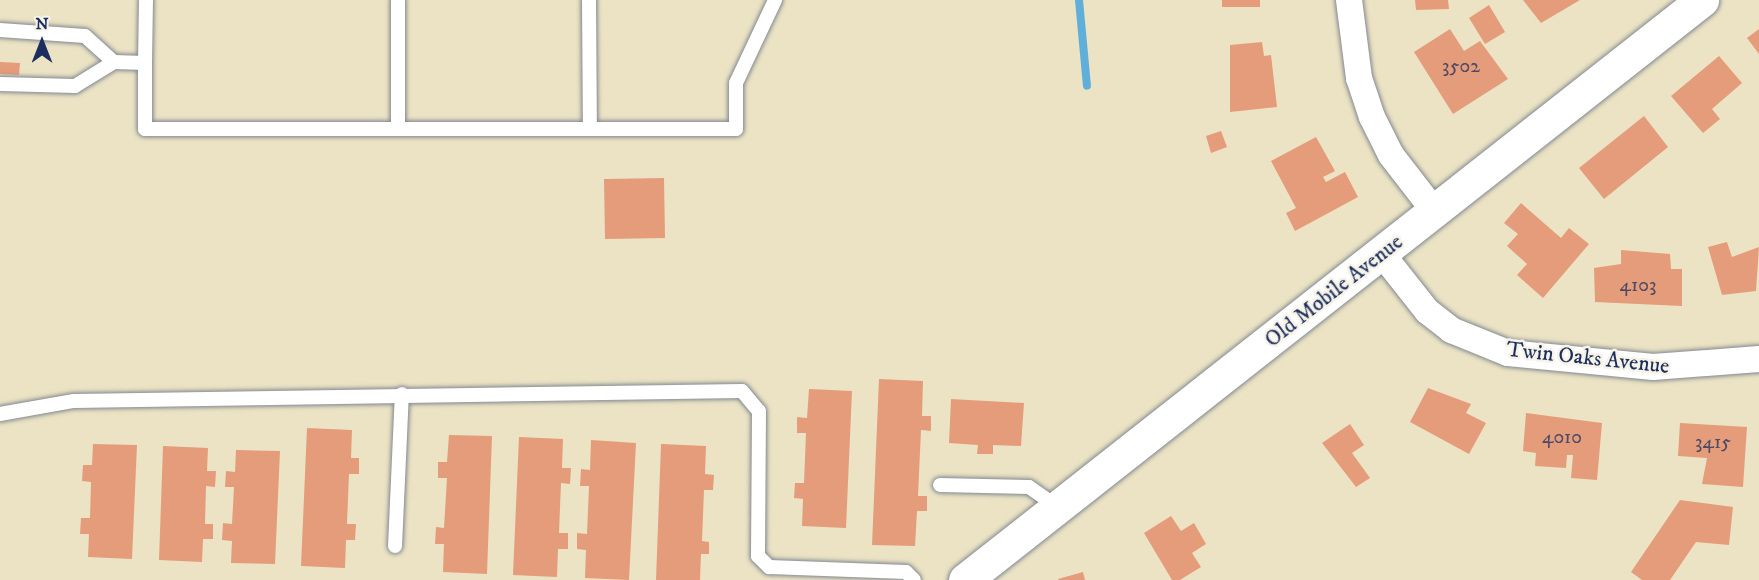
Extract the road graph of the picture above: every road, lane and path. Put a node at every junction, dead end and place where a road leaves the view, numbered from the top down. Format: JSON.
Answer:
{"nodes":[{"id":1,"x":146,"y":0,"type":"edge"},
{"id":2,"x":398,"y":0,"type":"edge"},
{"id":3,"x":590,"y":0,"type":"edge"},
{"id":4,"x":775,"y":0,"type":"edge"},
{"id":5,"x":1349,"y":0,"type":"edge"},
{"id":6,"x":1702,"y":0,"type":"edge"},
{"id":7,"x":0,"y":30,"type":"edge"},
{"id":8,"x":114,"y":63,"type":"junction"},
{"id":9,"x":145,"y":63,"type":"junction"},
{"id":10,"x":0,"y":84,"type":"edge"},
{"id":11,"x":398,"y":129,"type":"junction"},
{"id":12,"x":590,"y":129,"type":"junction"},
{"id":13,"x":1435,"y":212,"type":"junction"},
{"id":14,"x":1382,"y":254,"type":"junction"},
{"id":15,"x":1759,"y":359,"type":"edge"},
{"id":16,"x":402,"y":393,"type":"junction"},
{"id":17,"x":0,"y":414,"type":"edge"},
{"id":18,"x":940,"y":485,"type":"dead end"},
{"id":19,"x":1058,"y":507,"type":"junction"},
{"id":20,"x":395,"y":546,"type":"dead end"},
{"id":21,"x":914,"y":580,"type":"edge"},
{"id":22,"x":965,"y":580,"type":"edge"}],
"edges":[{"from":1,"to":9,"type":"lane"},
{"from":2,"to":11,"type":"lane"},
{"from":3,"to":12,"type":"lane"},
{"from":4,"to":12,"type":"lane"},
{"from":5,"to":13,"type":"street"},
{"from":6,"to":13,"type":"street","name":"Old Mobile Avenue"},
{"from":7,"to":8,"type":"lane"},
{"from":8,"to":9,"type":"lane"},
{"from":8,"to":10,"type":"lane"},
{"from":9,"to":11,"type":"lane"},
{"from":11,"to":12,"type":"lane"},
{"from":13,"to":14,"type":"street","name":"Old Mobile Avenue"},
{"from":14,"to":15,"type":"street","name":"Twin Oaks Avenue"},
{"from":14,"to":19,"type":"street","name":"Old Mobile Avenue"},
{"from":16,"to":17,"type":"lane"},
{"from":16,"to":20,"type":"lane"},
{"from":16,"to":21,"type":"lane"},
{"from":18,"to":19,"type":"lane"},
{"from":19,"to":22,"type":"street","name":"Old Mobile Avenue"}]}
